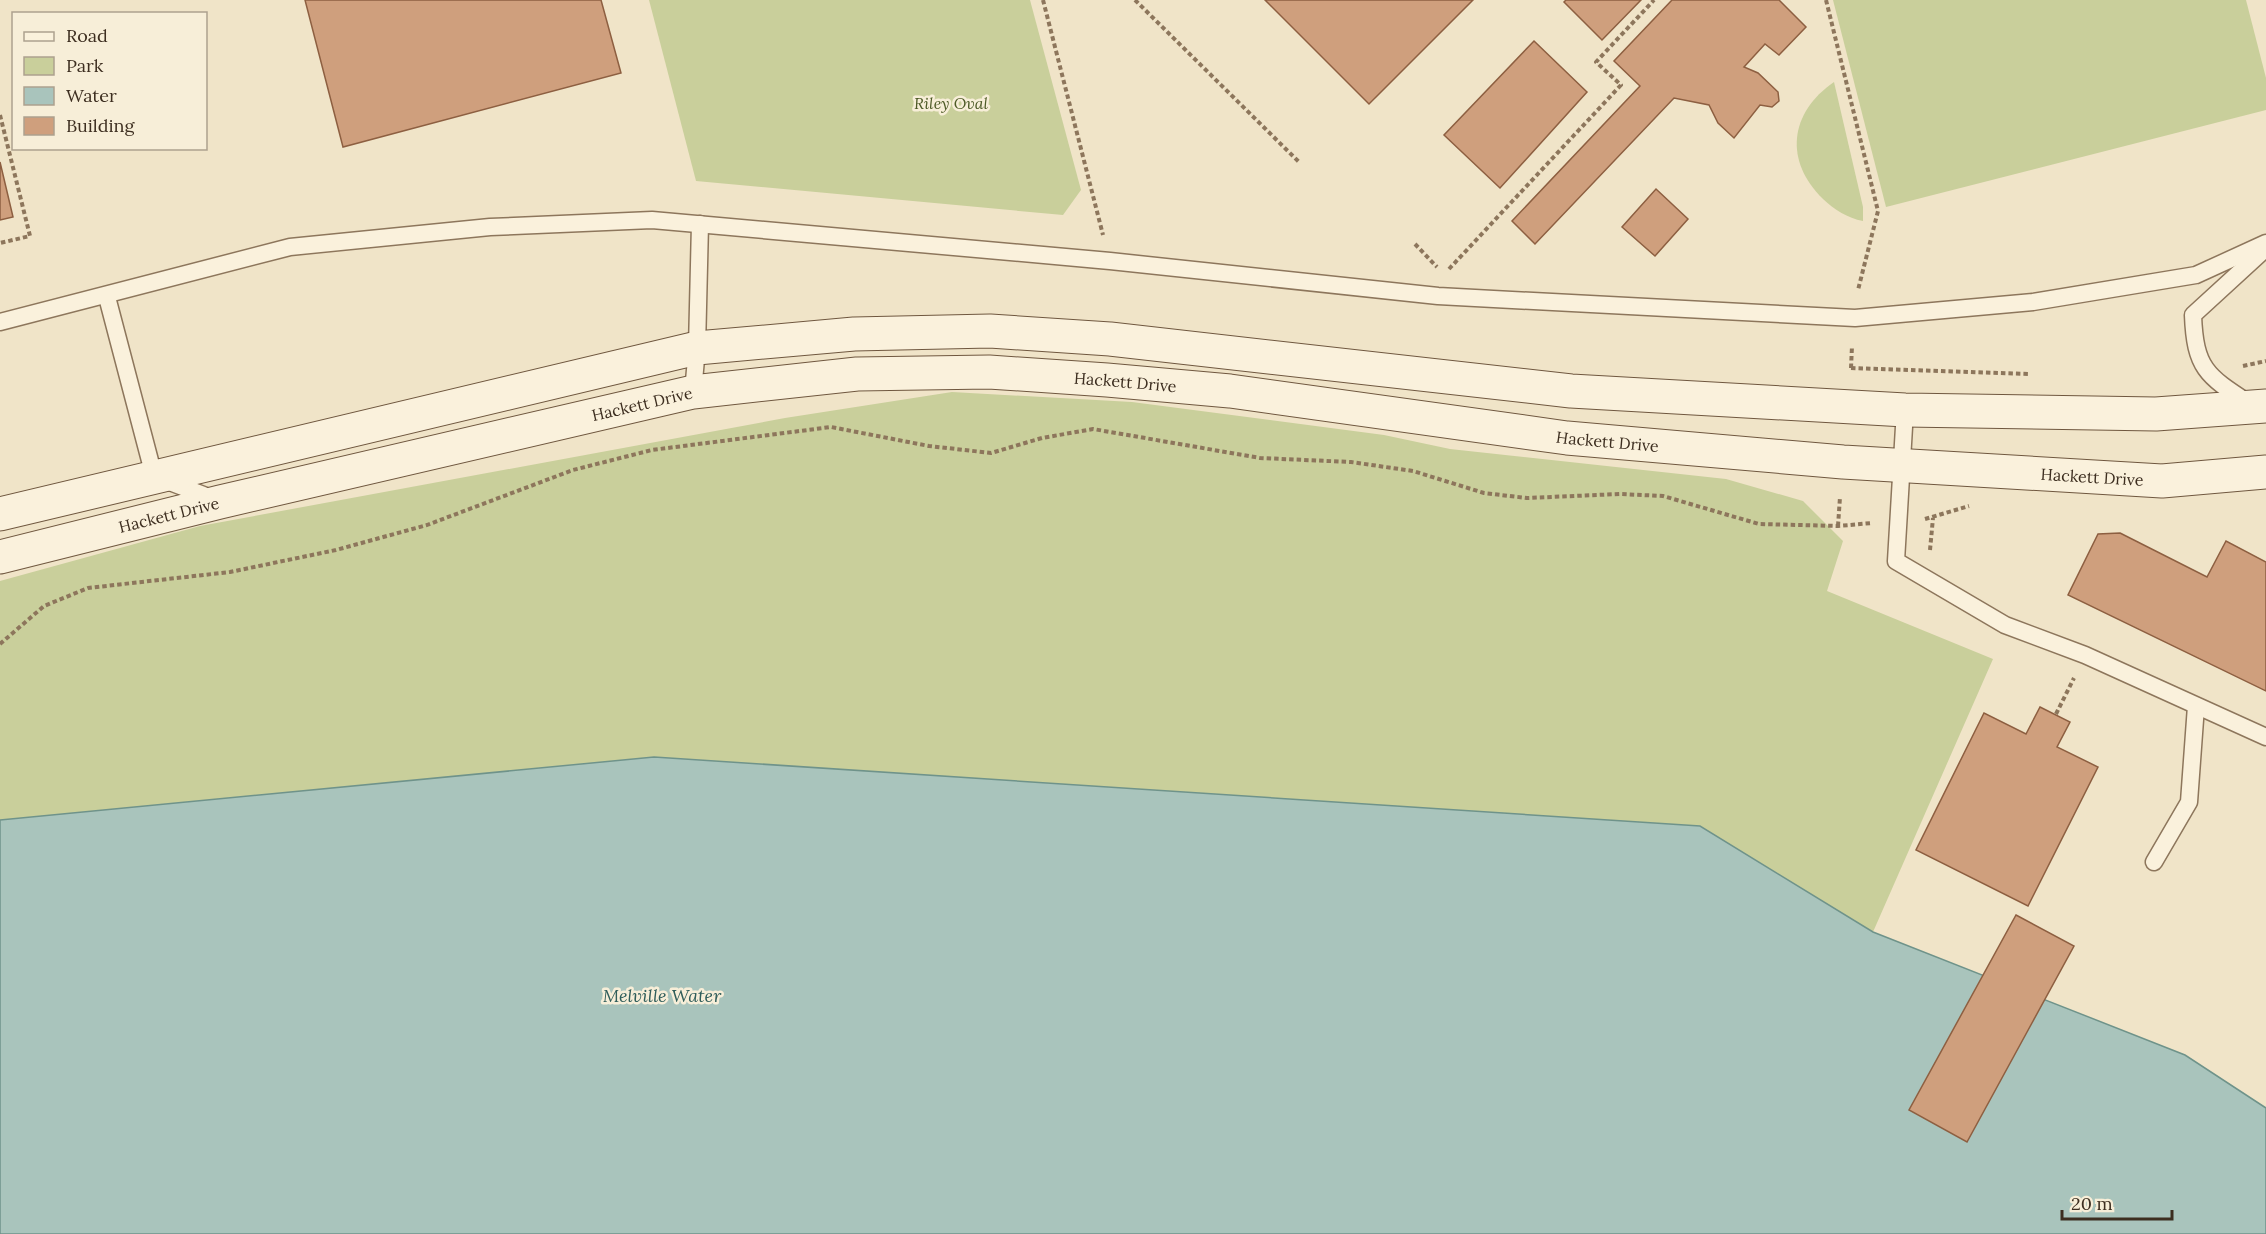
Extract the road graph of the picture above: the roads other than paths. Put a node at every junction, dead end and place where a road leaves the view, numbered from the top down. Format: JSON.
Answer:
{"nodes":[{"id":1,"x":700,"y":224,"type":"junction"},
{"id":2,"x":2266,"y":243,"type":"edge"},
{"id":3,"x":2266,"y":248,"type":"edge"},
{"id":4,"x":107,"y":297,"type":"junction"},
{"id":5,"x":0,"y":322,"type":"edge"},
{"id":6,"x":697,"y":348,"type":"junction"},
{"id":7,"x":693,"y":392,"type":"junction"},
{"id":8,"x":2261,"y":407,"type":"edge"},
{"id":9,"x":1905,"y":410,"type":"junction"},
{"id":10,"x":1901,"y":465,"type":"junction"},
{"id":11,"x":2266,"y":472,"type":"edge"},
{"id":12,"x":154,"y":476,"type":"junction"},
{"id":13,"x":220,"y":502,"type":"junction"},
{"id":14,"x":0,"y":514,"type":"edge"},
{"id":15,"x":0,"y":556,"type":"edge"},
{"id":16,"x":2196,"y":706,"type":"junction"},
{"id":17,"x":2266,"y":737,"type":"edge"},
{"id":18,"x":2154,"y":862,"type":"dead end"}],
"edges":[{"from":1,"to":2,"type":"lane"},
{"from":1,"to":4,"type":"lane"},
{"from":1,"to":6,"type":"lane"},
{"from":3,"to":8,"type":"lane"},
{"from":4,"to":5,"type":"lane"},
{"from":4,"to":12,"type":"lane"},
{"from":6,"to":7,"type":"lane"},
{"from":6,"to":9,"type":"main road"},
{"from":6,"to":12,"type":"main road"},
{"from":7,"to":10,"type":"main road","name":"Hackett Drive"},
{"from":7,"to":13,"type":"main road","name":"Hackett Drive"},
{"from":8,"to":9,"type":"main road"},
{"from":9,"to":10,"type":"lane"},
{"from":10,"to":11,"type":"main road","name":"Hackett Drive"},
{"from":10,"to":16,"type":"lane"},
{"from":12,"to":13,"type":"lane"},
{"from":12,"to":14,"type":"main road"},
{"from":13,"to":15,"type":"main road","name":"Hackett Drive"},
{"from":16,"to":17,"type":"lane"},
{"from":16,"to":18,"type":"lane"}]}
